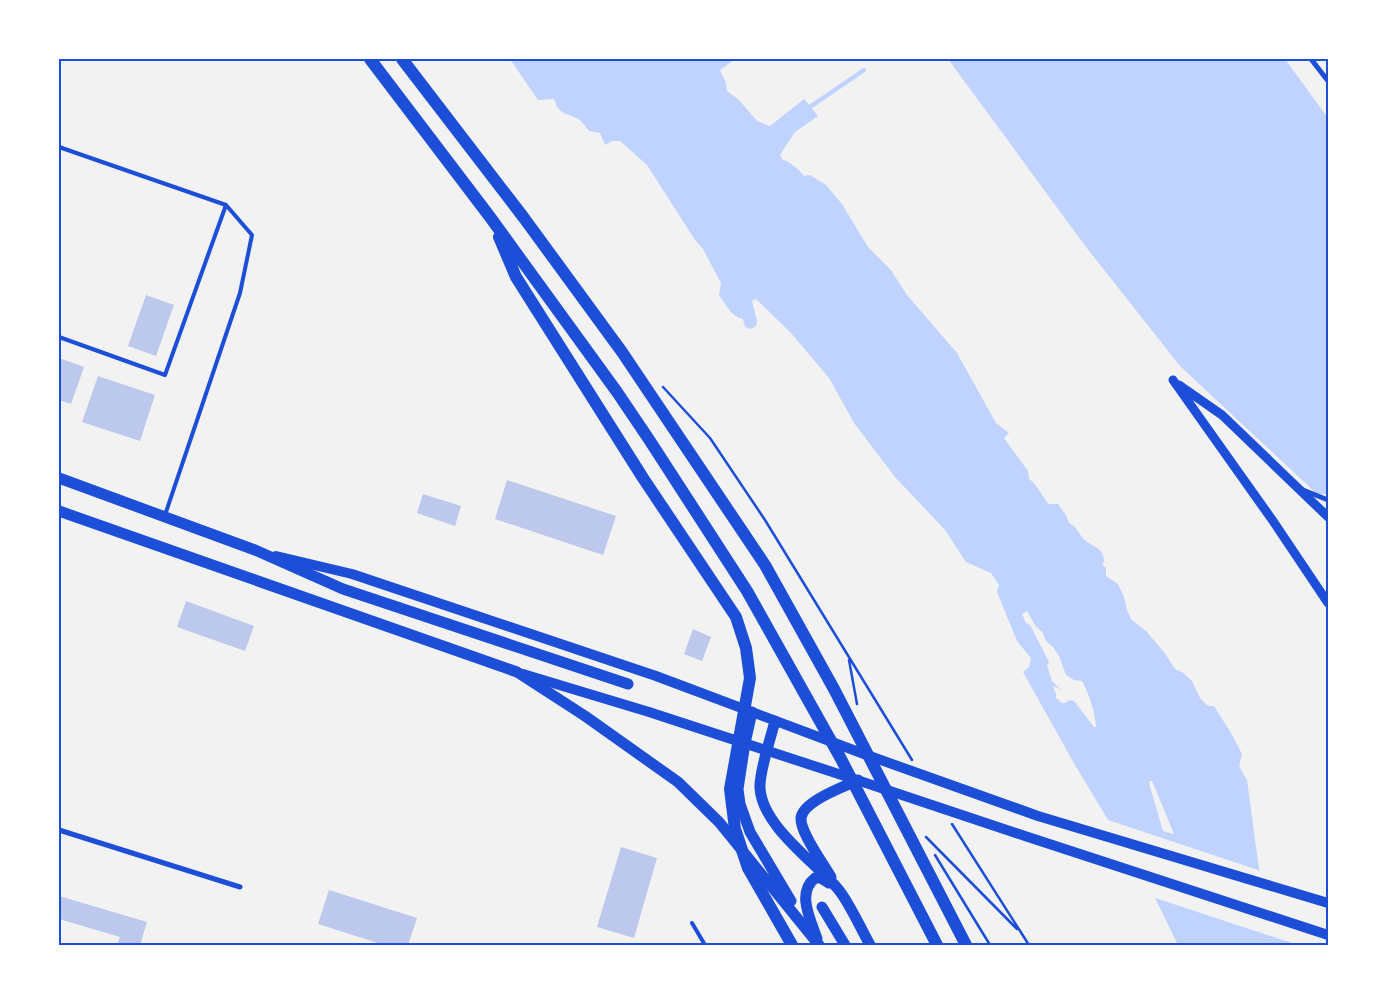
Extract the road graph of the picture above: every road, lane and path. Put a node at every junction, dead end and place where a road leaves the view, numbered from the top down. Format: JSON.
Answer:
{"nodes":[{"id":1,"x":370,"y":59,"type":"edge"},
{"id":2,"x":402,"y":59,"type":"edge"},
{"id":3,"x":1311,"y":59,"type":"edge"},
{"id":4,"x":1328,"y":81,"type":"edge"},
{"id":5,"x":59,"y":147,"type":"edge"},
{"id":6,"x":226,"y":204,"type":"junction"},
{"id":7,"x":490,"y":217,"type":"junction"},
{"id":8,"x":59,"y":337,"type":"edge"},
{"id":9,"x":59,"y":478,"type":"edge"},
{"id":10,"x":1301,"y":489,"type":"junction"},
{"id":11,"x":1328,"y":500,"type":"edge"},
{"id":12,"x":59,"y":511,"type":"edge"},
{"id":13,"x":164,"y":517,"type":"junction"},
{"id":14,"x":1328,"y":517,"type":"edge"},
{"id":15,"x":255,"y":550,"type":"junction"},
{"id":16,"x":1328,"y":603,"type":"edge"},
{"id":17,"x":517,"y":672,"type":"junction"},
{"id":18,"x":628,"y":684,"type":"dead end"},
{"id":19,"x":752,"y":712,"type":"junction"},
{"id":20,"x":775,"y":721,"type":"junction"},
{"id":21,"x":745,"y":743,"type":"junction"},
{"id":22,"x":767,"y":750,"type":"junction"},
{"id":23,"x":861,"y":781,"type":"junction"},
{"id":24,"x":59,"y":830,"type":"edge"},
{"id":25,"x":240,"y":887,"type":"dead end"},
{"id":26,"x":839,"y":890,"type":"junction"},
{"id":27,"x":937,"y":890,"type":"junction"},
{"id":28,"x":1328,"y":903,"type":"edge"},
{"id":29,"x":822,"y":907,"type":"dead end"},
{"id":30,"x":692,"y":923,"type":"dead end"},
{"id":31,"x":1022,"y":934,"type":"dead end"},
{"id":32,"x":1328,"y":935,"type":"edge"},
{"id":33,"x":705,"y":945,"type":"edge"},
{"id":34,"x":792,"y":945,"type":"edge"},
{"id":35,"x":819,"y":945,"type":"edge"},
{"id":36,"x":845,"y":945,"type":"edge"},
{"id":37,"x":870,"y":945,"type":"edge"},
{"id":38,"x":937,"y":945,"type":"edge"},
{"id":39,"x":966,"y":945,"type":"edge"},
{"id":40,"x":973,"y":945,"type":"edge"},
{"id":41,"x":990,"y":945,"type":"edge"}],
"edges":[{"from":1,"to":7,"type":"highway"},
{"from":2,"to":27,"type":"highway"},
{"from":3,"to":4,"type":"street"},
{"from":5,"to":6,"type":"lane"},
{"from":6,"to":8,"type":"lane"},
{"from":6,"to":13,"type":"lane"},
{"from":7,"to":34,"type":"highway"},
{"from":7,"to":38,"type":"highway"},
{"from":9,"to":13,"type":"main road"},
{"from":10,"to":11,"type":"street"},
{"from":10,"to":14,"type":"street"},
{"from":10,"to":16,"type":"street"},
{"from":12,"to":17,"type":"main road"},
{"from":13,"to":15,"type":"main road"},
{"from":15,"to":18,"type":"main road"},
{"from":15,"to":19,"type":"main road"},
{"from":17,"to":21,"type":"main road"},
{"from":17,"to":35,"type":"main road"},
{"from":19,"to":20,"type":"main road"},
{"from":19,"to":21,"type":"main road"},
{"from":20,"to":22,"type":"main road"},
{"from":20,"to":28,"type":"main road"},
{"from":21,"to":22,"type":"main road"},
{"from":21,"to":35,"type":"main road"},
{"from":22,"to":23,"type":"main road"},
{"from":22,"to":26,"type":"main road"},
{"from":23,"to":26,"type":"main road"},
{"from":23,"to":32,"type":"main road"},
{"from":24,"to":25,"type":"street"},
{"from":26,"to":35,"type":"main road"},
{"from":26,"to":37,"type":"main road"},
{"from":27,"to":39,"type":"highway"},
{"from":27,"to":40,"type":"highway"},
{"from":29,"to":36,"type":"main road"},
{"from":30,"to":33,"type":"lane"},
{"from":31,"to":41,"type":"path"}]}
